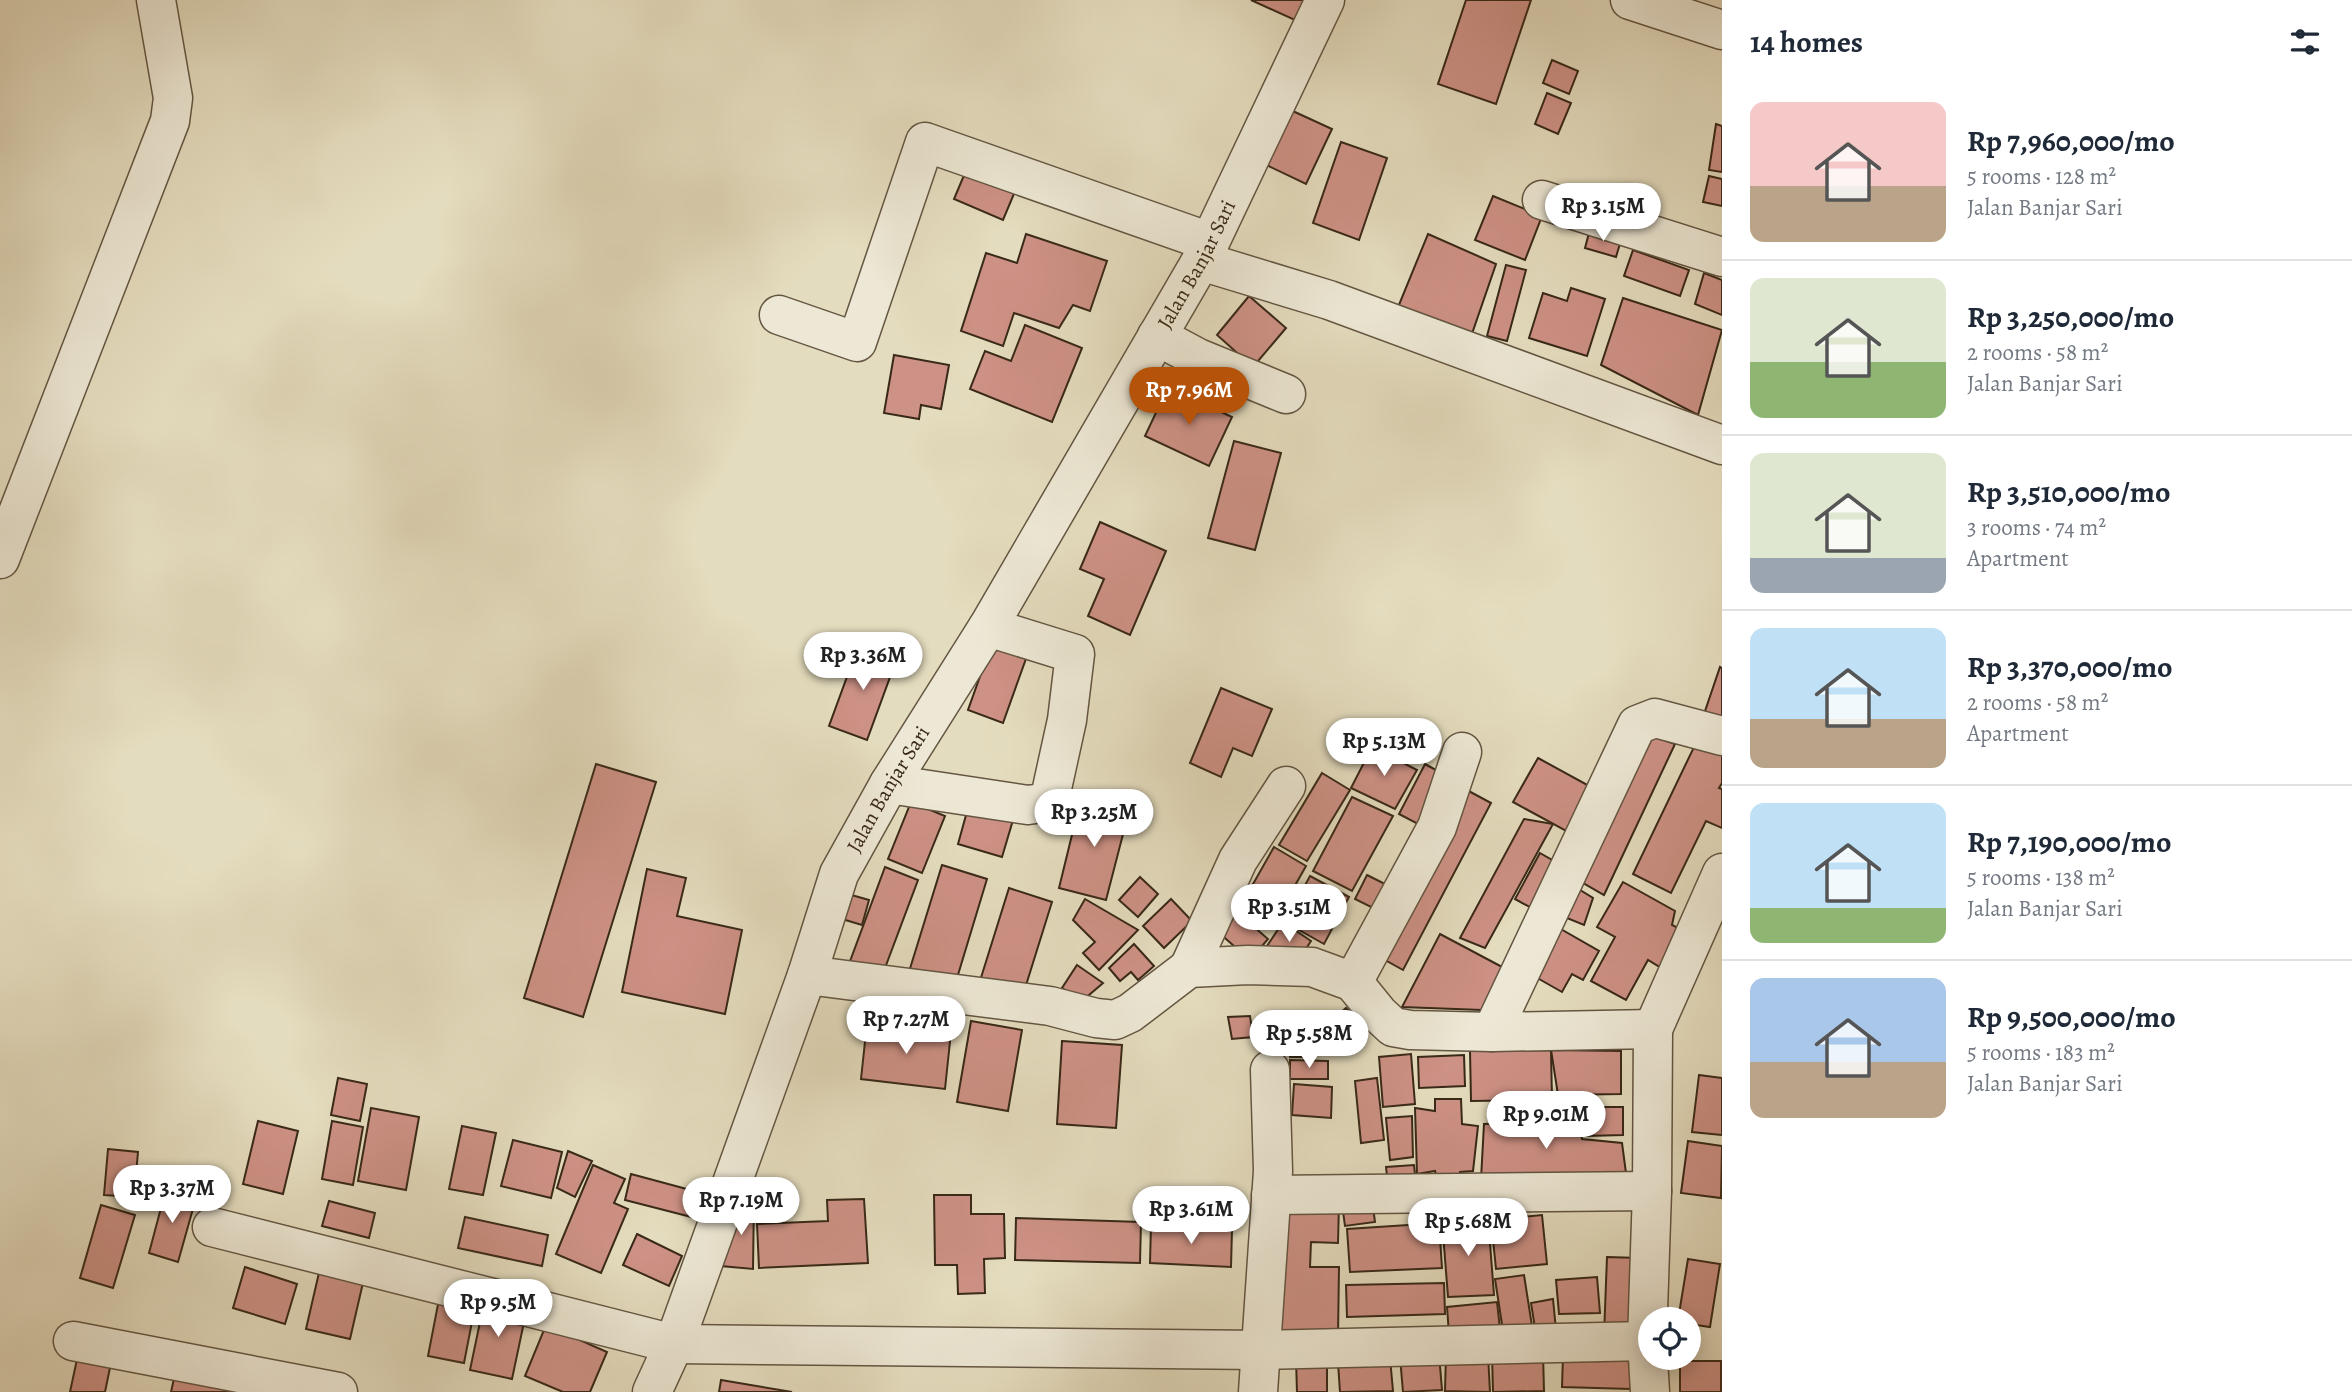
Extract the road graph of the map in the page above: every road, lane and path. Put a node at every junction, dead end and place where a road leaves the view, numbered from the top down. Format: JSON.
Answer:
{"nodes":[{"id":1,"x":156,"y":0,"type":"edge"},
{"id":2,"x":1325,"y":0,"type":"edge"},
{"id":3,"x":1630,"y":0,"type":"edge"},
{"id":4,"x":1722,"y":30,"type":"edge"},
{"id":5,"x":1542,"y":200,"type":"dead end"},
{"id":6,"x":1205,"y":251,"type":"junction"},
{"id":7,"x":1722,"y":257,"type":"edge"},
{"id":8,"x":779,"y":315,"type":"dead end"},
{"id":9,"x":1157,"y":336,"type":"junction"},
{"id":10,"x":1286,"y":394,"type":"dead end"},
{"id":11,"x":1722,"y":446,"type":"edge"},
{"id":12,"x":0,"y":559,"type":"edge"},
{"id":13,"x":988,"y":626,"type":"junction"},
{"id":14,"x":1722,"y":736,"type":"edge"},
{"id":15,"x":1462,"y":752,"type":"dead end"},
{"id":16,"x":889,"y":784,"type":"junction"},
{"id":17,"x":1286,"y":786,"type":"dead end"},
{"id":18,"x":1722,"y":873,"type":"edge"},
{"id":19,"x":1189,"y":968,"type":"junction"},
{"id":20,"x":807,"y":975,"type":"junction"},
{"id":21,"x":1353,"y":982,"type":"junction"},
{"id":22,"x":1653,"y":1029,"type":"junction"},
{"id":23,"x":1492,"y":1032,"type":"junction"},
{"id":24,"x":1270,"y":1070,"type":"dead end"},
{"id":25,"x":1652,"y":1191,"type":"junction"},
{"id":26,"x":1271,"y":1195,"type":"junction"},
{"id":27,"x":212,"y":1227,"type":"dead end"},
{"id":28,"x":1648,"y":1307,"type":"edge"},
{"id":29,"x":73,"y":1341,"type":"dead end"},
{"id":30,"x":1638,"y":1341,"type":"edge"},
{"id":31,"x":674,"y":1345,"type":"junction"},
{"id":32,"x":1260,"y":1350,"type":"junction"},
{"id":33,"x":1649,"y":1370,"type":"edge"},
{"id":34,"x":338,"y":1392,"type":"edge"},
{"id":35,"x":652,"y":1392,"type":"edge"},
{"id":36,"x":1258,"y":1392,"type":"edge"},
{"id":37,"x":1650,"y":1392,"type":"edge"}],
"edges":[{"from":1,"to":12,"type":"street"},
{"from":2,"to":6,"type":"street","name":"Jalan Banjar Sari"},
{"from":3,"to":4,"type":"street"},
{"from":5,"to":7,"type":"street"},
{"from":6,"to":8,"type":"street"},
{"from":6,"to":9,"type":"street","name":"Jalan Banjar Sari"},
{"from":6,"to":11,"type":"street"},
{"from":9,"to":10,"type":"street"},
{"from":9,"to":13,"type":"street","name":"Jalan Banjar Sari"},
{"from":13,"to":16,"type":"street","name":"Jalan Banjar Sari"},
{"from":13,"to":16,"type":"street"},
{"from":14,"to":23,"type":"street"},
{"from":15,"to":21,"type":"street"},
{"from":16,"to":20,"type":"street","name":"Jalan Banjar Sari"},
{"from":17,"to":19,"type":"street"},
{"from":18,"to":22,"type":"street"},
{"from":19,"to":20,"type":"street"},
{"from":19,"to":21,"type":"street"},
{"from":20,"to":31,"type":"street","name":"Jalan Banjar Sari"},
{"from":21,"to":23,"type":"street"},
{"from":22,"to":23,"type":"street"},
{"from":22,"to":25,"type":"street"},
{"from":24,"to":26,"type":"street"},
{"from":25,"to":26,"type":"street"},
{"from":25,"to":28,"type":"street"},
{"from":26,"to":32,"type":"street"},
{"from":27,"to":31,"type":"street"},
{"from":29,"to":34,"type":"street"},
{"from":30,"to":32,"type":"street"},
{"from":31,"to":32,"type":"street"},
{"from":31,"to":35,"type":"street","name":"Jalan Banjar Sari"},
{"from":32,"to":36,"type":"street"},
{"from":33,"to":37,"type":"street"}]}
